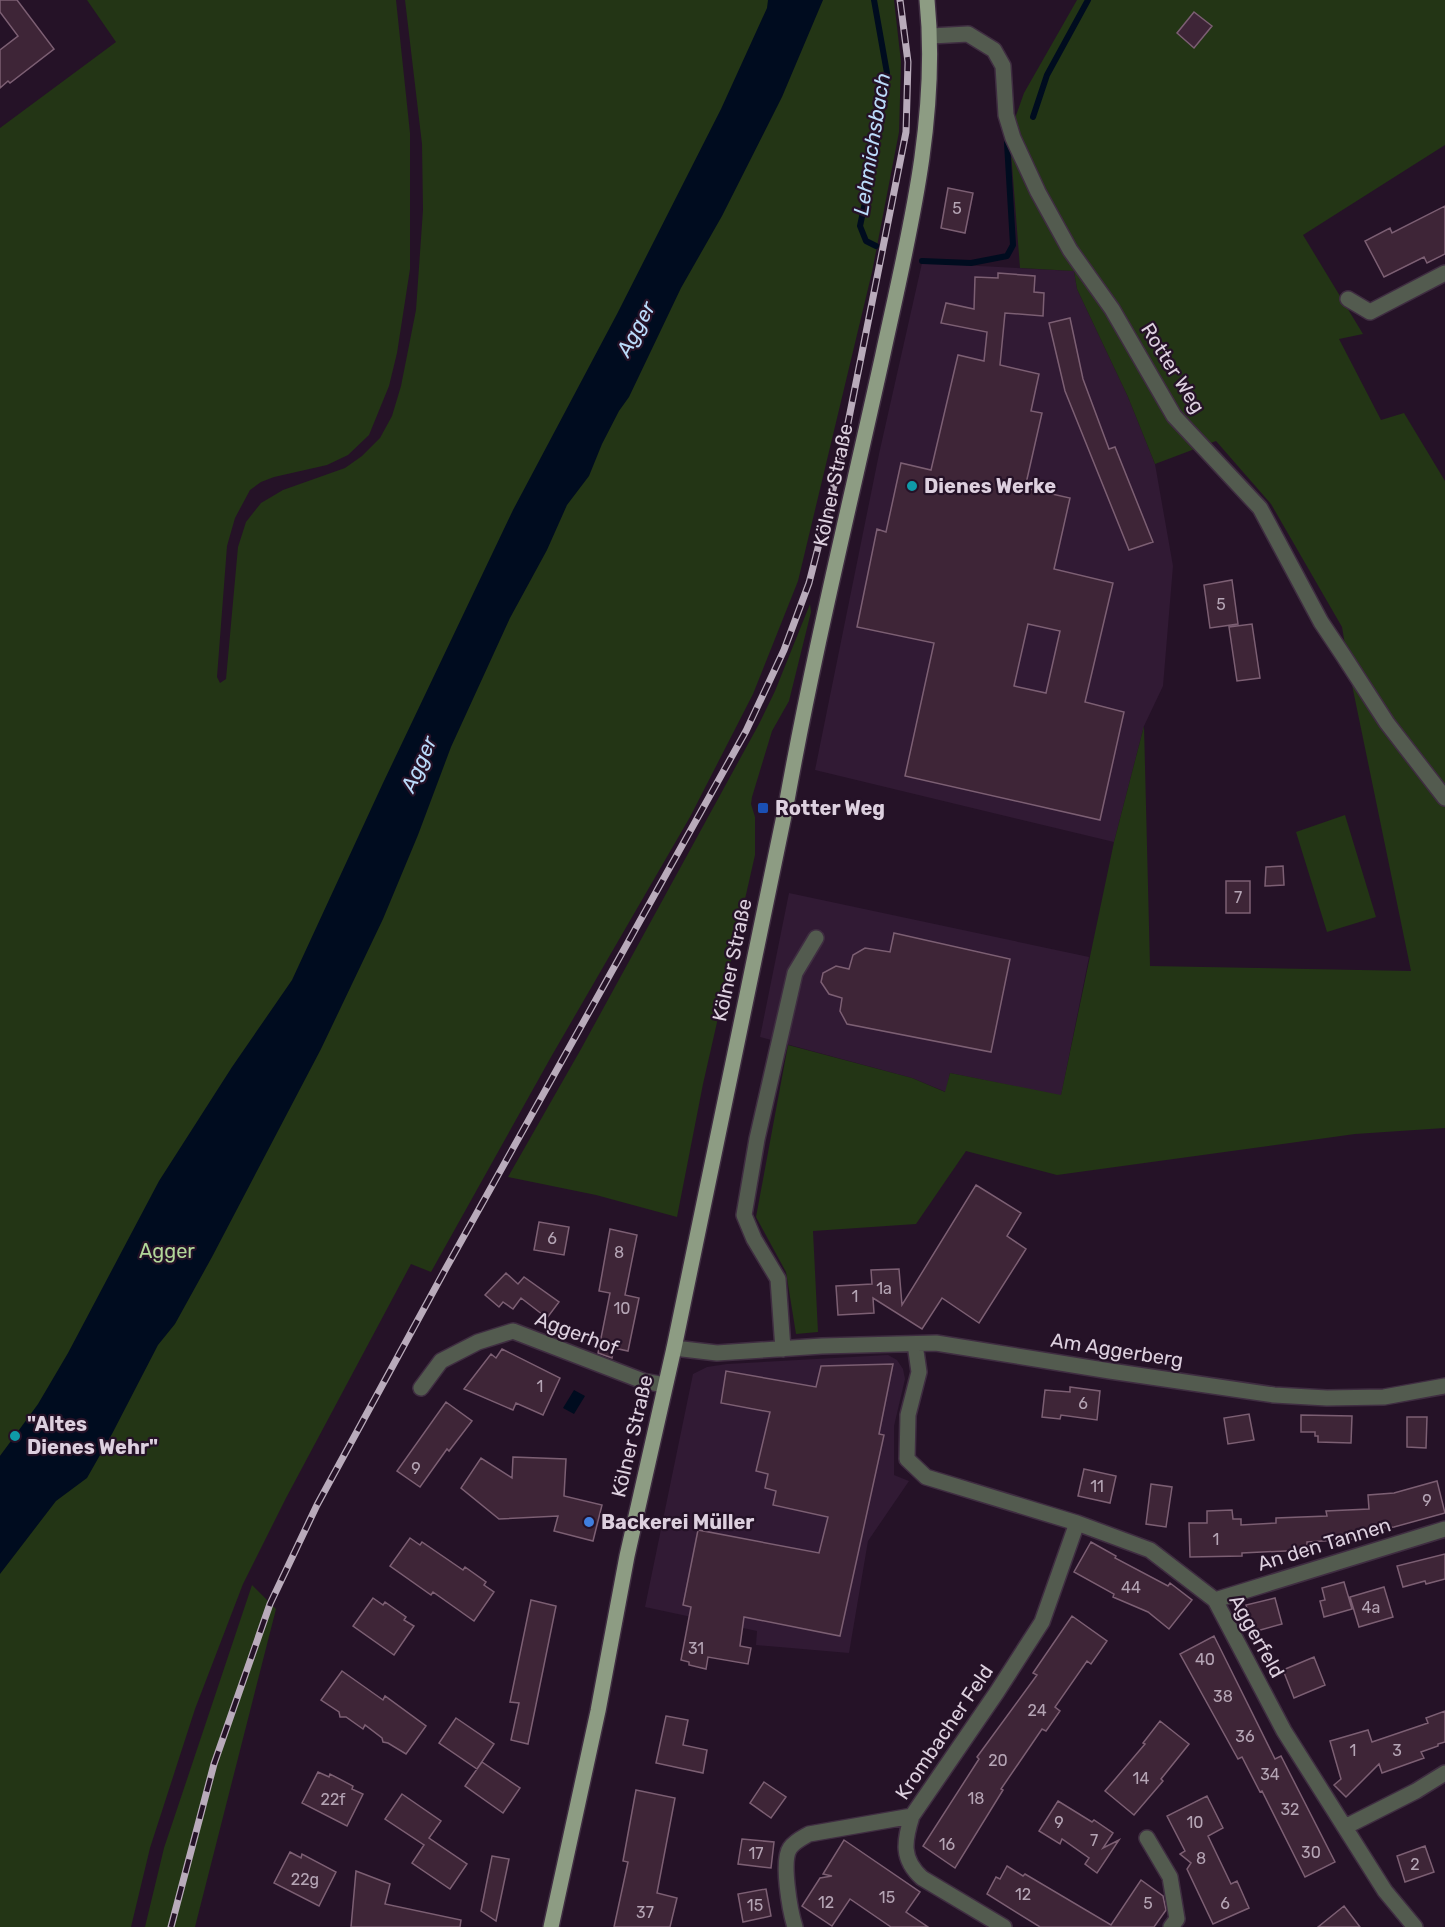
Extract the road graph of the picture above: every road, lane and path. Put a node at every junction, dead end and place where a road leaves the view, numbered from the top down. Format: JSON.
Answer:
{"nodes":[{"id":1,"x":927,"y":0,"type":"edge"},
{"id":2,"x":931,"y":36,"type":"junction"},
{"id":3,"x":1445,"y":273,"type":"edge"},
{"id":4,"x":1348,"y":299,"type":"dead end"},
{"id":5,"x":1445,"y":798,"type":"edge"},
{"id":6,"x":816,"y":938,"type":"dead end"},
{"id":7,"x":915,"y":1344,"type":"junction"},
{"id":8,"x":674,"y":1348,"type":"junction"},
{"id":9,"x":783,"y":1349,"type":"junction"},
{"id":10,"x":665,"y":1385,"type":"junction"},
{"id":11,"x":1445,"y":1386,"type":"edge"},
{"id":12,"x":421,"y":1388,"type":"dead end"},
{"id":13,"x":1077,"y":1522,"type":"junction"},
{"id":14,"x":1445,"y":1529,"type":"edge"},
{"id":15,"x":1215,"y":1600,"type":"junction"},
{"id":16,"x":1445,"y":1773,"type":"edge"},
{"id":17,"x":912,"y":1816,"type":"junction"},
{"id":18,"x":1345,"y":1827,"type":"junction"},
{"id":19,"x":1147,"y":1838,"type":"dead end"},
{"id":20,"x":551,"y":1927,"type":"edge"},
{"id":21,"x":795,"y":1927,"type":"edge"},
{"id":22,"x":1005,"y":1927,"type":"edge"},
{"id":23,"x":1171,"y":1927,"type":"edge"},
{"id":24,"x":1415,"y":1927,"type":"edge"}],
"edges":[{"from":1,"to":2,"type":"main road","name":"Kölner Straße"},
{"from":2,"to":5,"type":"street","name":"Rotter Weg"},
{"from":2,"to":8,"type":"main road","name":"Kölner Straße"},
{"from":3,"to":4,"type":"street"},
{"from":6,"to":9,"type":"street"},
{"from":7,"to":9,"type":"street","name":"Am Aggerberg"},
{"from":7,"to":11,"type":"street","name":"Am Aggerberg"},
{"from":7,"to":13,"type":"street","name":"Aggerfeld"},
{"from":8,"to":9,"type":"street","name":"Am Aggerberg"},
{"from":8,"to":10,"type":"main road","name":"Kölner Straße"},
{"from":10,"to":12,"type":"street","name":"Aggerhof"},
{"from":10,"to":20,"type":"main road","name":"Kölner Straße"},
{"from":13,"to":15,"type":"street","name":"Aggerfeld"},
{"from":13,"to":17,"type":"street","name":"Krombacher Feld"},
{"from":14,"to":15,"type":"street","name":"An den Tannen"},
{"from":15,"to":18,"type":"street","name":"Aggerfeld"},
{"from":16,"to":18,"type":"street"},
{"from":17,"to":21,"type":"street"},
{"from":17,"to":22,"type":"street","name":"Krombacher Feld"},
{"from":18,"to":24,"type":"street","name":"Aggerfeld"},
{"from":19,"to":23,"type":"street"}]}
